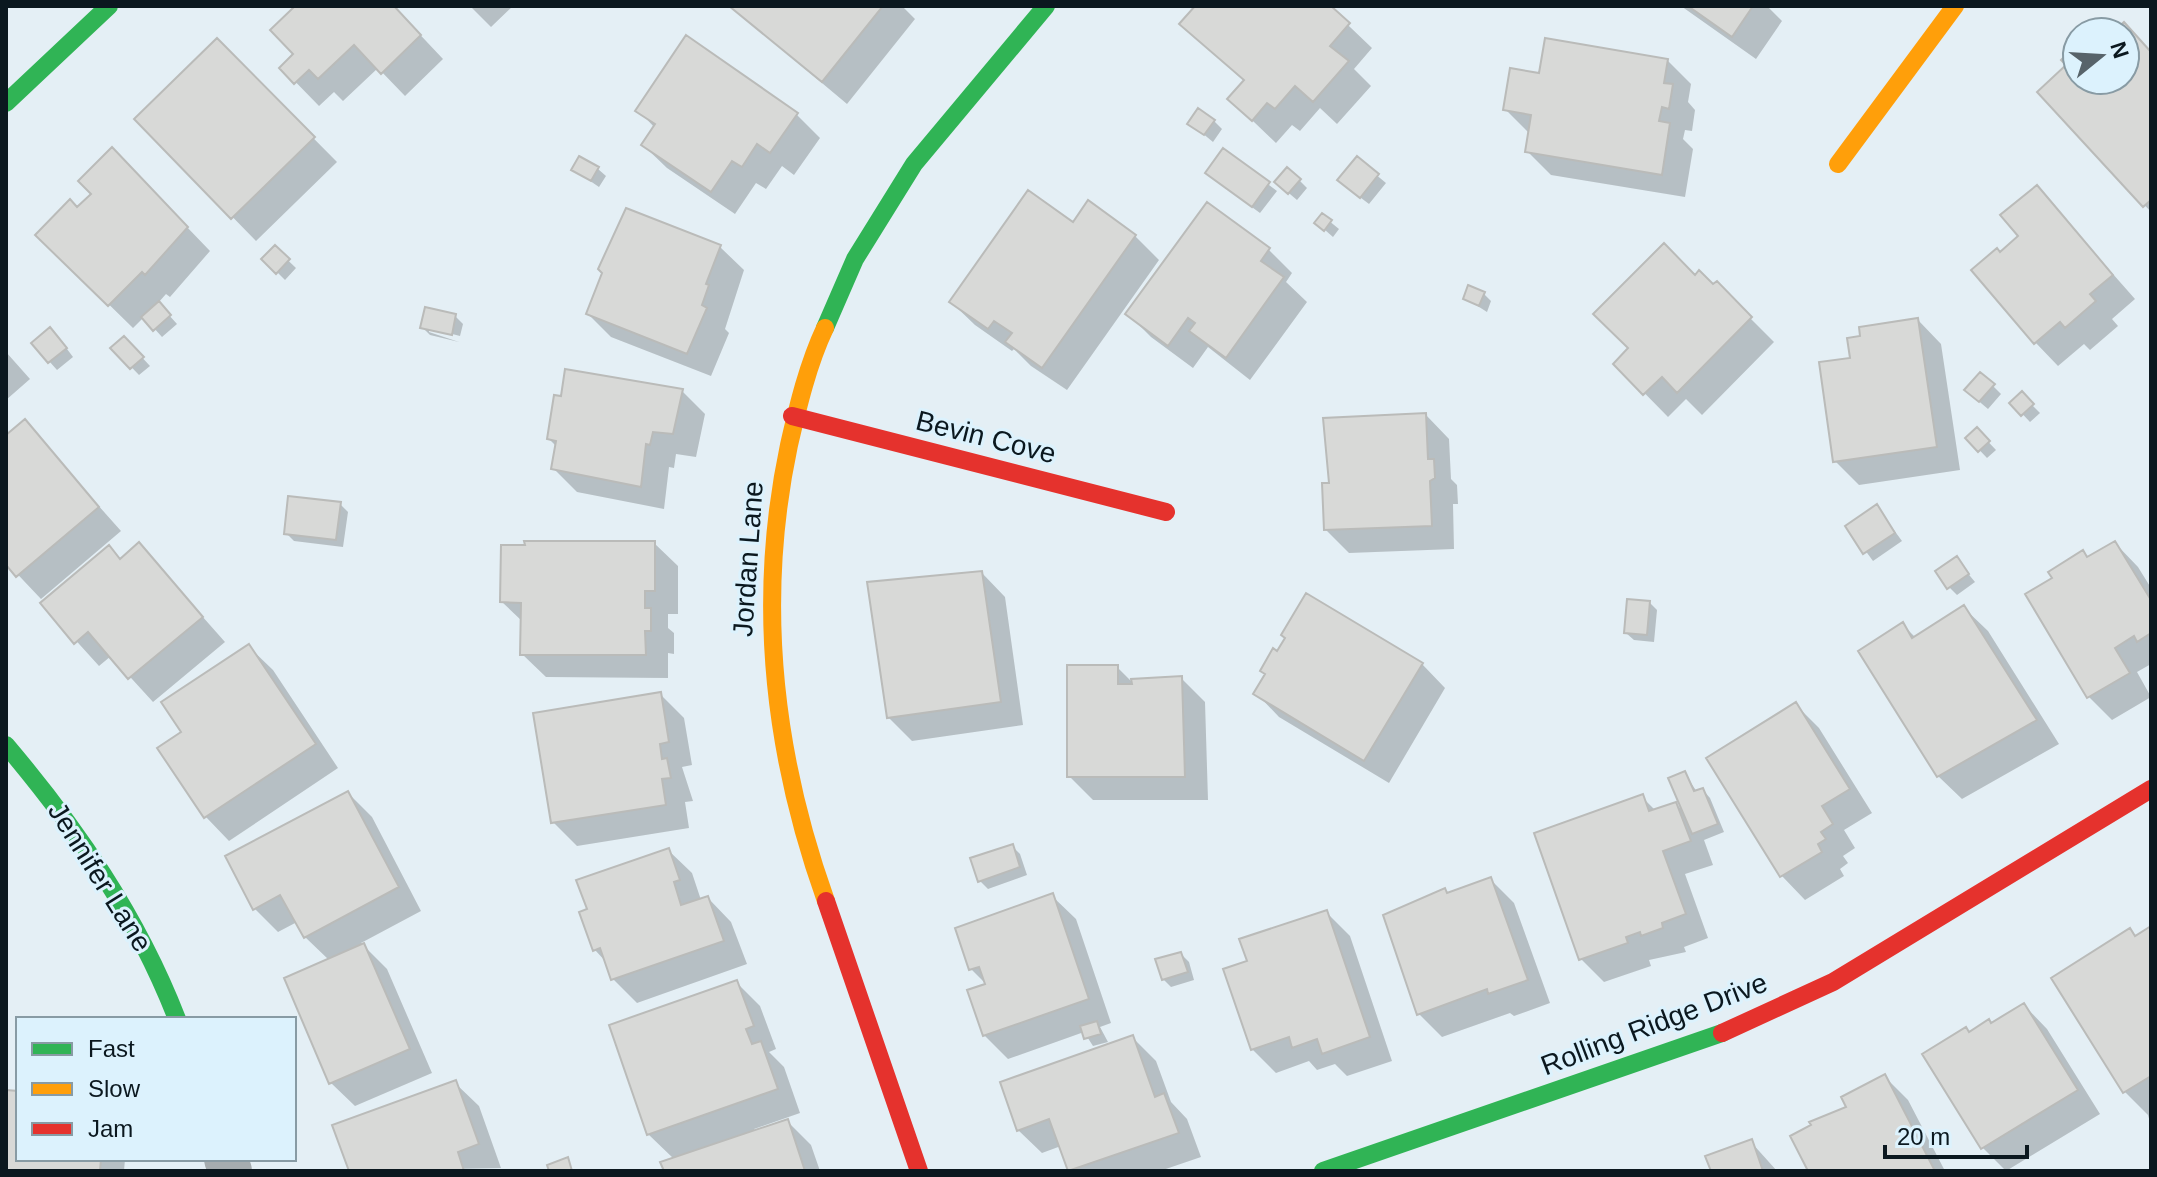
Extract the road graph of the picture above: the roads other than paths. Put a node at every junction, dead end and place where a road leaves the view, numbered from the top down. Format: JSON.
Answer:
{"nodes":[{"id":1,"x":109,"y":6,"type":"edge"},
{"id":2,"x":1046,"y":6,"type":"edge"},
{"id":3,"x":1955,"y":6,"type":"edge"},
{"id":4,"x":6,"y":103,"type":"edge"},
{"id":5,"x":1838,"y":164,"type":"dead end"},
{"id":6,"x":792,"y":416,"type":"junction"},
{"id":7,"x":1166,"y":512,"type":"dead end"},
{"id":8,"x":6,"y":745,"type":"edge"},
{"id":9,"x":2151,"y":789,"type":"edge"},
{"id":10,"x":176,"y":1017,"type":"edge"},
{"id":11,"x":919,"y":1171,"type":"edge"},
{"id":12,"x":1323,"y":1171,"type":"edge"}],
"edges":[{"from":1,"to":4,"type":"street"},
{"from":2,"to":6,"type":"street","name":"Jordan Lane"},
{"from":3,"to":5,"type":"street"},
{"from":6,"to":7,"type":"street","name":"Bevin Cove"},
{"from":6,"to":11,"type":"street","name":"Jordan Lane"},
{"from":8,"to":10,"type":"street","name":"Jennifer Lane"},
{"from":9,"to":12,"type":"street","name":"Rolling Ridge Drive"}]}
